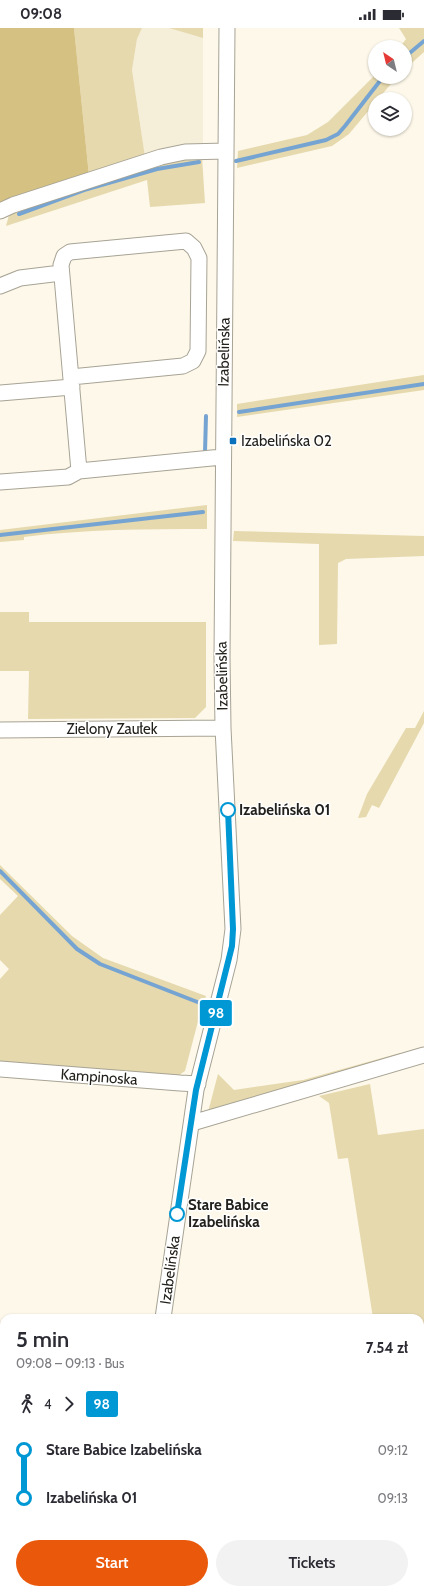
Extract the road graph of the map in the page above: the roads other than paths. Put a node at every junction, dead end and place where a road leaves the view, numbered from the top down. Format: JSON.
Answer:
{"nodes":[{"id":1,"x":226,"y":28,"type":"edge"},
{"id":2,"x":226,"y":151,"type":"junction"},
{"id":3,"x":0,"y":211,"type":"edge"},
{"id":4,"x":62,"y":273,"type":"junction"},
{"id":5,"x":0,"y":286,"type":"edge"},
{"id":6,"x":71,"y":382,"type":"junction"},
{"id":7,"x":0,"y":393,"type":"edge"},
{"id":8,"x":222,"y":457,"type":"junction"},
{"id":9,"x":79,"y":471,"type":"junction"},
{"id":10,"x":0,"y":482,"type":"edge"},
{"id":11,"x":223,"y":728,"type":"junction"},
{"id":12,"x":0,"y":730,"type":"edge"},
{"id":13,"x":424,"y":1055,"type":"edge"},
{"id":14,"x":0,"y":1070,"type":"edge"},
{"id":15,"x":198,"y":1084,"type":"junction"},
{"id":16,"x":192,"y":1123,"type":"junction"},
{"id":17,"x":164,"y":1314,"type":"edge"}],
"edges":[{"from":1,"to":2,"type":"street","name":"Izabelińska"},
{"from":2,"to":3,"type":"street"},
{"from":2,"to":8,"type":"street","name":"Izabelińska"},
{"from":4,"to":5,"type":"street"},
{"from":4,"to":6,"type":"street"},
{"from":4,"to":6,"type":"street"},
{"from":6,"to":7,"type":"street"},
{"from":6,"to":9,"type":"street"},
{"from":8,"to":9,"type":"street"},
{"from":8,"to":11,"type":"street","name":"Izabelińska"},
{"from":9,"to":10,"type":"street"},
{"from":11,"to":12,"type":"street","name":"Zielony Zaułek"},
{"from":11,"to":15,"type":"street","name":"Izabelińska"},
{"from":13,"to":16,"type":"street"},
{"from":14,"to":15,"type":"street","name":"Kampinoska"},
{"from":15,"to":16,"type":"street","name":"Izabelińska"},
{"from":16,"to":17,"type":"street","name":"Izabelińska"}]}
